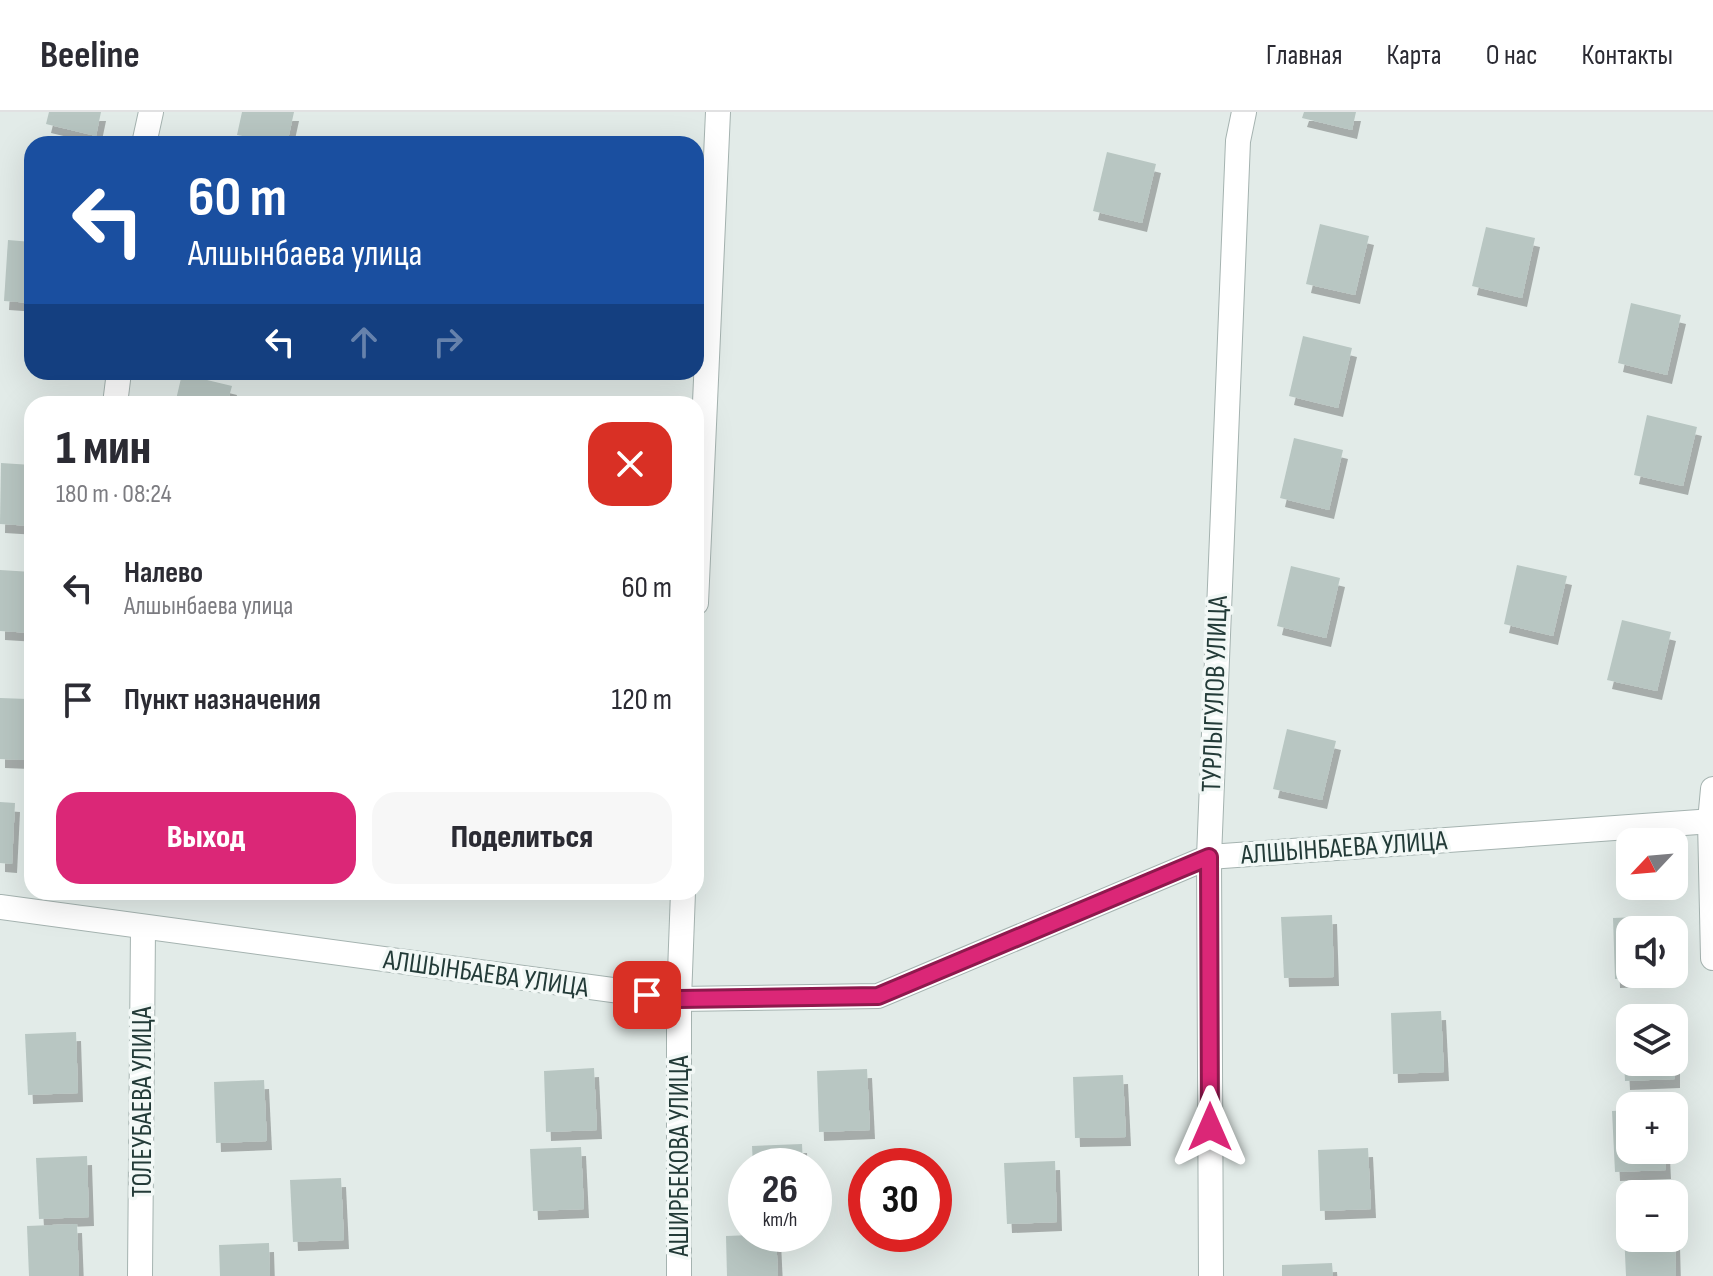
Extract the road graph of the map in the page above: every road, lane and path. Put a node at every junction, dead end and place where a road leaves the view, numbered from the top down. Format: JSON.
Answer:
{"nodes":[{"id":1,"x":151,"y":112,"type":"edge"},
{"id":2,"x":718,"y":112,"type":"edge"},
{"id":3,"x":1244,"y":112,"type":"edge"},
{"id":4,"x":146,"y":136,"type":"edge"},
{"id":5,"x":704,"y":424,"type":"edge"},
{"id":6,"x":1713,"y":789,"type":"edge"},
{"id":7,"x":1711,"y":821,"type":"edge"},
{"id":8,"x":1209,"y":857,"type":"junction"},
{"id":9,"x":683,"y":900,"type":"edge"},
{"id":10,"x":61,"y":903,"type":"edge"},
{"id":11,"x":0,"y":907,"type":"edge"},
{"id":12,"x":143,"y":928,"type":"junction"},
{"id":13,"x":1713,"y":958,"type":"edge"},
{"id":14,"x":679,"y":999,"type":"junction"},
{"id":15,"x":140,"y":1276,"type":"edge"},
{"id":16,"x":679,"y":1276,"type":"edge"},
{"id":17,"x":1211,"y":1276,"type":"edge"}],
"edges":[{"from":1,"to":4,"type":"street"},
{"from":2,"to":5,"type":"street"},
{"from":3,"to":8,"type":"street","name":"ТУРЛЫГУЛОВ УЛИЦА"},
{"from":6,"to":7,"type":"street"},
{"from":7,"to":8,"type":"street","name":"АЛШЫНБАЕВА УЛИЦА"},
{"from":7,"to":13,"type":"street"},
{"from":8,"to":14,"type":"street","name":"АЛШЫНБАЕВА УЛИЦА"},
{"from":8,"to":17,"type":"street","name":"ТУРЛЫГУЛОВ УЛИЦА"},
{"from":9,"to":14,"type":"street","name":"АШИРБЕКОВА УЛИЦА"},
{"from":10,"to":11,"type":"street","name":"АЛШЫНБАЕВА УЛИЦА"},
{"from":10,"to":12,"type":"street","name":"АЛШЫНБАЕВА УЛИЦА"},
{"from":12,"to":14,"type":"street","name":"АЛШЫНБАЕВА УЛИЦА"},
{"from":12,"to":15,"type":"street","name":"ТОЛЕУБАЕВА УЛИЦА"},
{"from":14,"to":16,"type":"street","name":"АШИРБЕКОВА УЛИЦА"}]}
